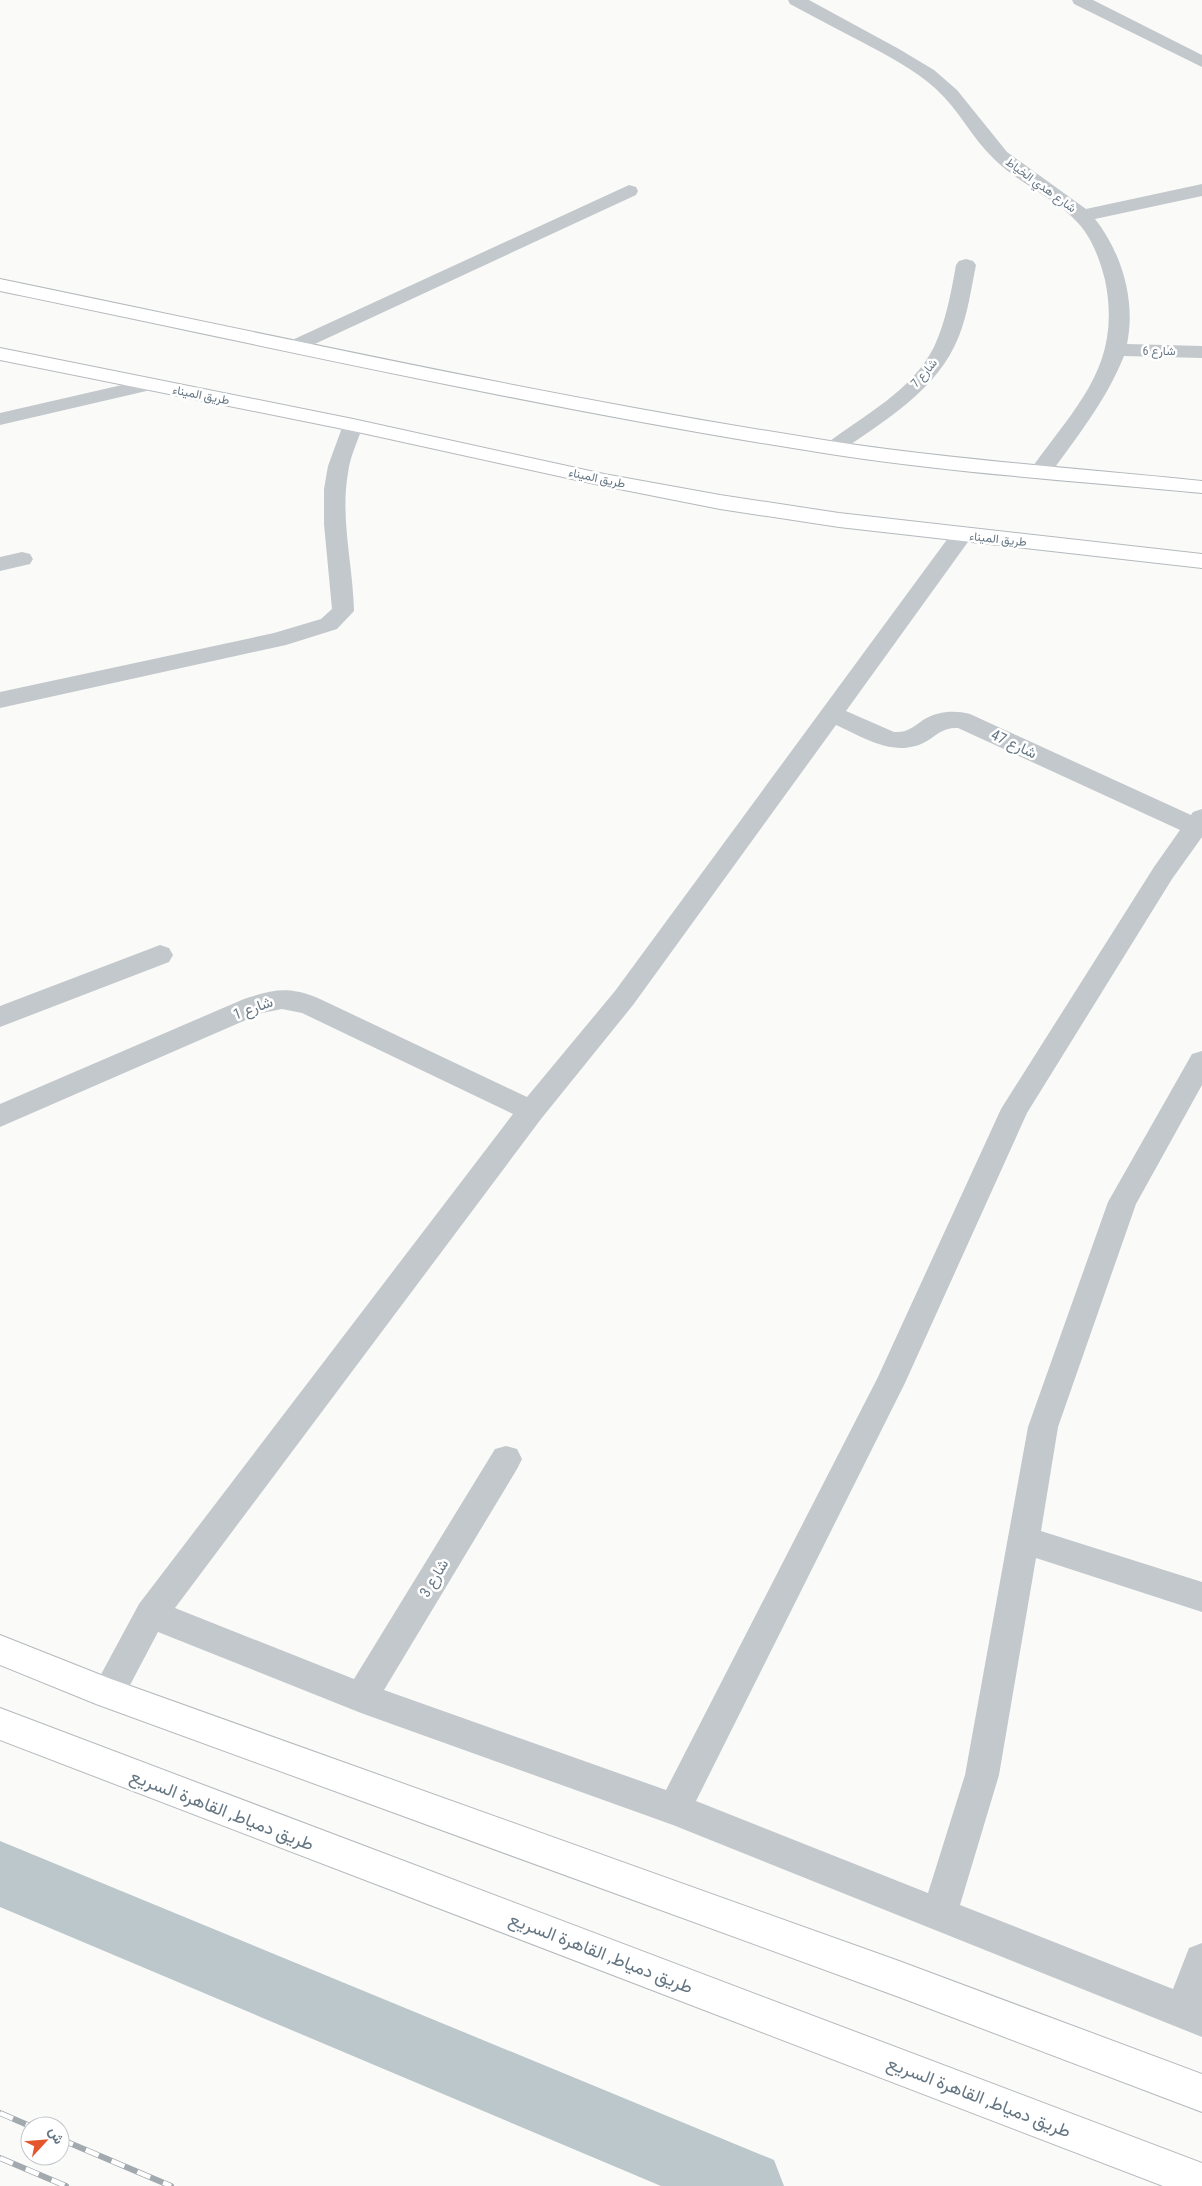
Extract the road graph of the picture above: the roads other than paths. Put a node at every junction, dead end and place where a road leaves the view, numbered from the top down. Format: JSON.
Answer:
{"nodes":[{"id":1,"x":796,"y":0,"type":"edge"},
{"id":2,"x":1080,"y":0,"type":"edge"},
{"id":3,"x":1202,"y":62,"type":"edge"},
{"id":4,"x":1202,"y":190,"type":"edge"},
{"id":5,"x":629,"y":191,"type":"dead end"},
{"id":6,"x":1082,"y":216,"type":"junction"},
{"id":7,"x":966,"y":265,"type":"dead end"},
{"id":8,"x":0,"y":285,"type":"edge"},
{"id":9,"x":297,"y":346,"type":"junction"},
{"id":10,"x":1117,"y":350,"type":"junction"},
{"id":11,"x":1202,"y":352,"type":"edge"},
{"id":12,"x":0,"y":354,"type":"edge"},
{"id":13,"x":148,"y":384,"type":"junction"},
{"id":14,"x":0,"y":419,"type":"edge"},
{"id":15,"x":353,"y":425,"type":"junction"},
{"id":16,"x":833,"y":448,"type":"junction"},
{"id":17,"x":1040,"y":472,"type":"junction"},
{"id":18,"x":1202,"y":487,"type":"edge"},
{"id":19,"x":962,"y":535,"type":"junction"},
{"id":20,"x":22,"y":559,"type":"dead end"},
{"id":21,"x":1202,"y":561,"type":"edge"},
{"id":22,"x":0,"y":564,"type":"edge"},
{"id":23,"x":0,"y":700,"type":"edge"},
{"id":24,"x":832,"y":714,"type":"junction"},
{"id":25,"x":1199,"y":823,"type":"edge"},
{"id":26,"x":160,"y":955,"type":"dead end"},
{"id":27,"x":0,"y":1017,"type":"edge"},
{"id":28,"x":1200,"y":1072,"type":"edge"},
{"id":29,"x":531,"y":1111,"type":"junction"},
{"id":30,"x":0,"y":1116,"type":"edge"},
{"id":31,"x":506,"y":1459,"type":"dead end"},
{"id":32,"x":1023,"y":1540,"type":"junction"},
{"id":33,"x":1202,"y":1597,"type":"edge"},
{"id":34,"x":151,"y":1614,"type":"junction"},
{"id":35,"x":0,"y":1650,"type":"edge"},
{"id":36,"x":108,"y":1693,"type":"junction"},
{"id":37,"x":361,"y":1697,"type":"junction"},
{"id":38,"x":0,"y":1724,"type":"edge"},
{"id":39,"x":674,"y":1809,"type":"junction"},
{"id":40,"x":940,"y":1913,"type":"junction"},
{"id":41,"x":1202,"y":1961,"type":"edge"},
{"id":42,"x":1193,"y":2015,"type":"edge"},
{"id":43,"x":1202,"y":2093,"type":"edge"},
{"id":44,"x":1202,"y":2182,"type":"edge"}],
"edges":[{"from":1,"to":6,"type":"street","name":"شارع هدي الخياط"},
{"from":2,"to":3,"type":"street"},
{"from":4,"to":6,"type":"street"},
{"from":5,"to":9,"type":"street"},
{"from":6,"to":10,"type":"street","name":"شارع هدي الخياط"},
{"from":7,"to":16,"type":"street","name":"شارع 7"},
{"from":8,"to":9,"type":"highway"},
{"from":9,"to":16,"type":"highway"},
{"from":10,"to":11,"type":"street","name":"شارع 6"},
{"from":10,"to":17,"type":"street","name":"شارع هدي الخياط"},
{"from":12,"to":13,"type":"highway","name":"طريق الميناء"},
{"from":13,"to":14,"type":"street"},
{"from":13,"to":15,"type":"highway","name":"طريق الميناء"},
{"from":15,"to":19,"type":"highway","name":"طريق الميناء"},
{"from":15,"to":23,"type":"street"},
{"from":16,"to":17,"type":"highway"},
{"from":17,"to":18,"type":"highway"},
{"from":19,"to":21,"type":"highway","name":"طريق الميناء"},
{"from":19,"to":24,"type":"street"},
{"from":20,"to":22,"type":"street"},
{"from":24,"to":25,"type":"street","name":"شارع 47"},
{"from":24,"to":29,"type":"street"},
{"from":25,"to":39,"type":"street"},
{"from":26,"to":27,"type":"street"},
{"from":28,"to":32,"type":"street"},
{"from":29,"to":30,"type":"street","name":"شارع 1"},
{"from":29,"to":34,"type":"street"},
{"from":31,"to":37,"type":"street","name":"شارع 3"},
{"from":32,"to":33,"type":"street"},
{"from":32,"to":40,"type":"street"},
{"from":34,"to":36,"type":"street"},
{"from":34,"to":37,"type":"street"},
{"from":35,"to":36,"type":"highway"},
{"from":36,"to":43,"type":"highway"},
{"from":37,"to":39,"type":"street"},
{"from":38,"to":44,"type":"highway","name":"طريق دمياط, القاهرة السريع"},
{"from":39,"to":40,"type":"street"},
{"from":40,"to":42,"type":"street"},
{"from":41,"to":42,"type":"street"}]}
